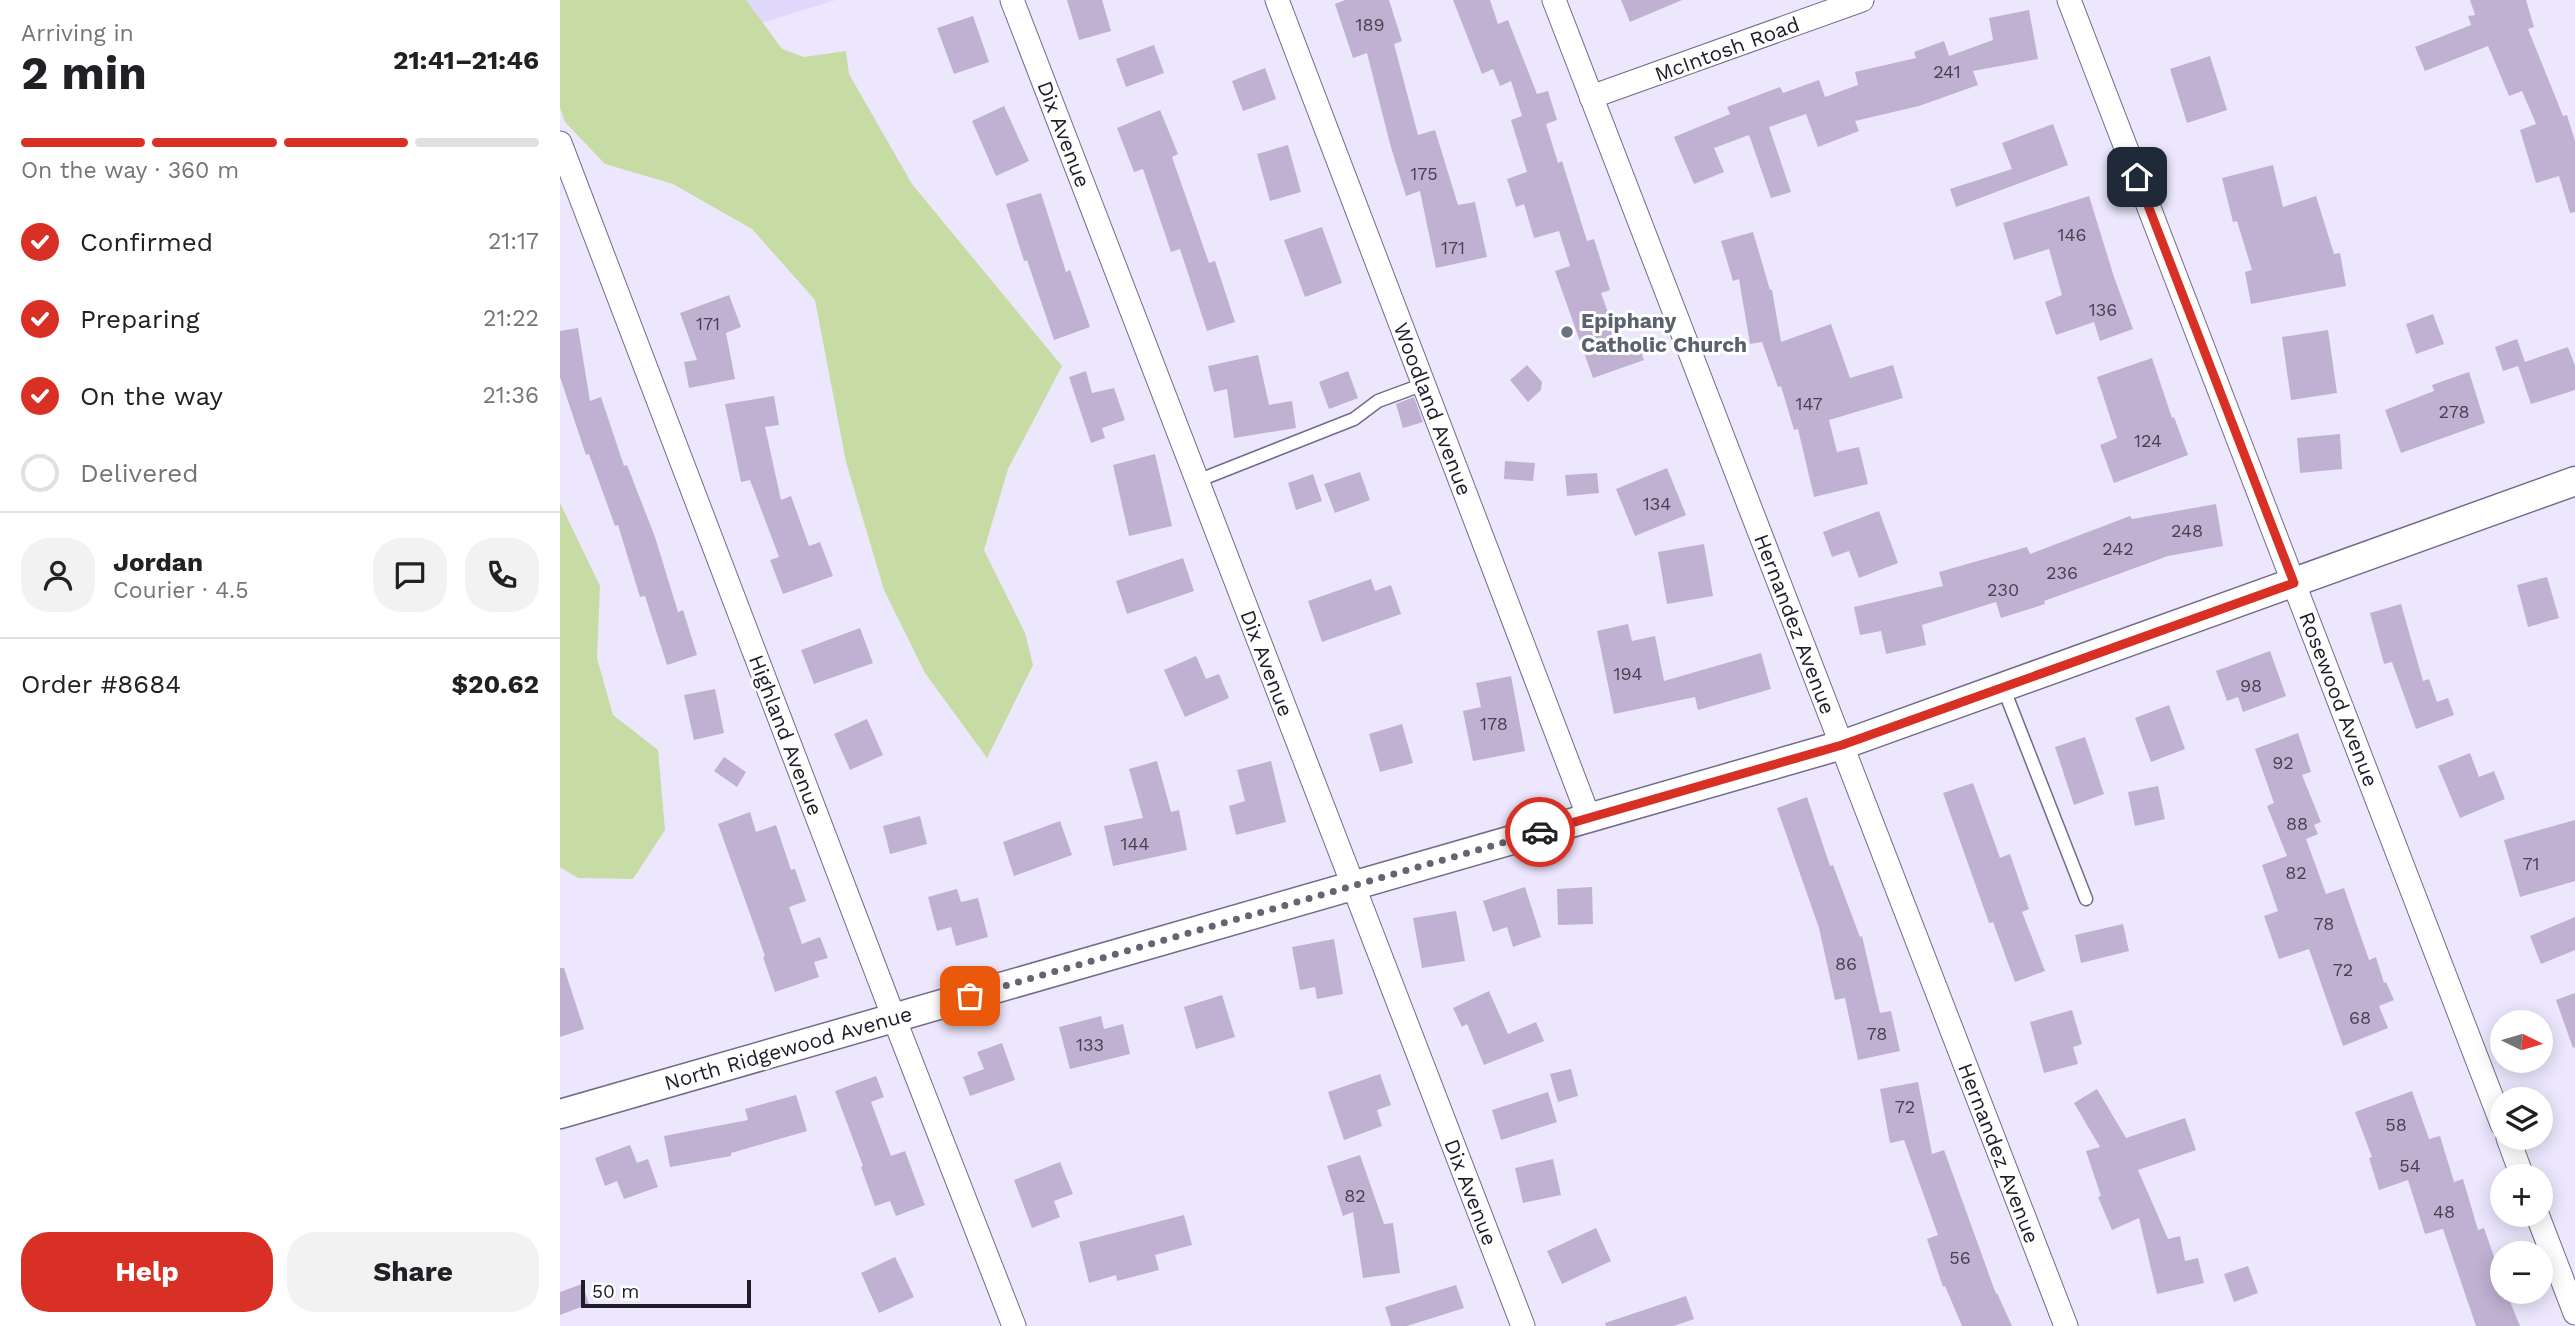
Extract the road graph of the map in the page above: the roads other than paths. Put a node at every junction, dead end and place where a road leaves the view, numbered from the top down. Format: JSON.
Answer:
{"nodes":[{"id":1,"x":1012,"y":0,"type":"edge"},
{"id":2,"x":1277,"y":0,"type":"edge"},
{"id":3,"x":1554,"y":0,"type":"edge"},
{"id":4,"x":1862,"y":0,"type":"edge"},
{"id":5,"x":2069,"y":0,"type":"edge"},
{"id":6,"x":1591,"y":97,"type":"junction"},
{"id":7,"x":560,"y":144,"type":"edge"},
{"id":8,"x":1424,"y":384,"type":"junction"},
{"id":9,"x":1197,"y":481,"type":"junction"},
{"id":10,"x":2575,"y":481,"type":"edge"},
{"id":11,"x":2294,"y":583,"type":"junction"},
{"id":12,"x":2003,"y":687,"type":"junction"},
{"id":13,"x":1842,"y":745,"type":"junction"},
{"id":14,"x":1589,"y":818,"type":"junction"},
{"id":15,"x":1353,"y":885,"type":"junction"},
{"id":16,"x":2086,"y":899,"type":"dead end"},
{"id":17,"x":894,"y":1018,"type":"junction"},
{"id":18,"x":2490,"y":1093,"type":"edge"},
{"id":19,"x":560,"y":1114,"type":"edge"},
{"id":20,"x":2542,"y":1227,"type":"edge"},
{"id":21,"x":2575,"y":1312,"type":"edge"},
{"id":22,"x":1014,"y":1326,"type":"edge"},
{"id":23,"x":1523,"y":1326,"type":"edge"},
{"id":24,"x":2066,"y":1326,"type":"edge"}],
"edges":[{"from":1,"to":9,"type":"street","name":"Dix Avenue"},
{"from":2,"to":8,"type":"street","name":"Woodland Avenue"},
{"from":3,"to":6,"type":"street","name":"Hernandez Avenue"},
{"from":4,"to":6,"type":"street","name":"McIntosh Road"},
{"from":5,"to":11,"type":"street","name":"Rosewood Avenue"},
{"from":6,"to":13,"type":"street","name":"Hernandez Avenue"},
{"from":7,"to":17,"type":"street","name":"Highland Avenue"},
{"from":8,"to":9,"type":"lane"},
{"from":8,"to":14,"type":"street","name":"Woodland Avenue"},
{"from":9,"to":15,"type":"street","name":"Dix Avenue"},
{"from":10,"to":11,"type":"street","name":"North Ridgewood Avenue"},
{"from":11,"to":12,"type":"street","name":"North Ridgewood Avenue"},
{"from":11,"to":18,"type":"street","name":"Rosewood Avenue"},
{"from":12,"to":13,"type":"street","name":"North Ridgewood Avenue"},
{"from":12,"to":16,"type":"lane"},
{"from":13,"to":14,"type":"street","name":"North Ridgewood Avenue"},
{"from":13,"to":24,"type":"street","name":"Hernandez Avenue"},
{"from":14,"to":15,"type":"street","name":"North Ridgewood Avenue"},
{"from":15,"to":17,"type":"street","name":"North Ridgewood Avenue"},
{"from":15,"to":23,"type":"street","name":"Dix Avenue"},
{"from":17,"to":19,"type":"street","name":"North Ridgewood Avenue"},
{"from":17,"to":22,"type":"street","name":"Highland Avenue"},
{"from":20,"to":21,"type":"street"}]}
